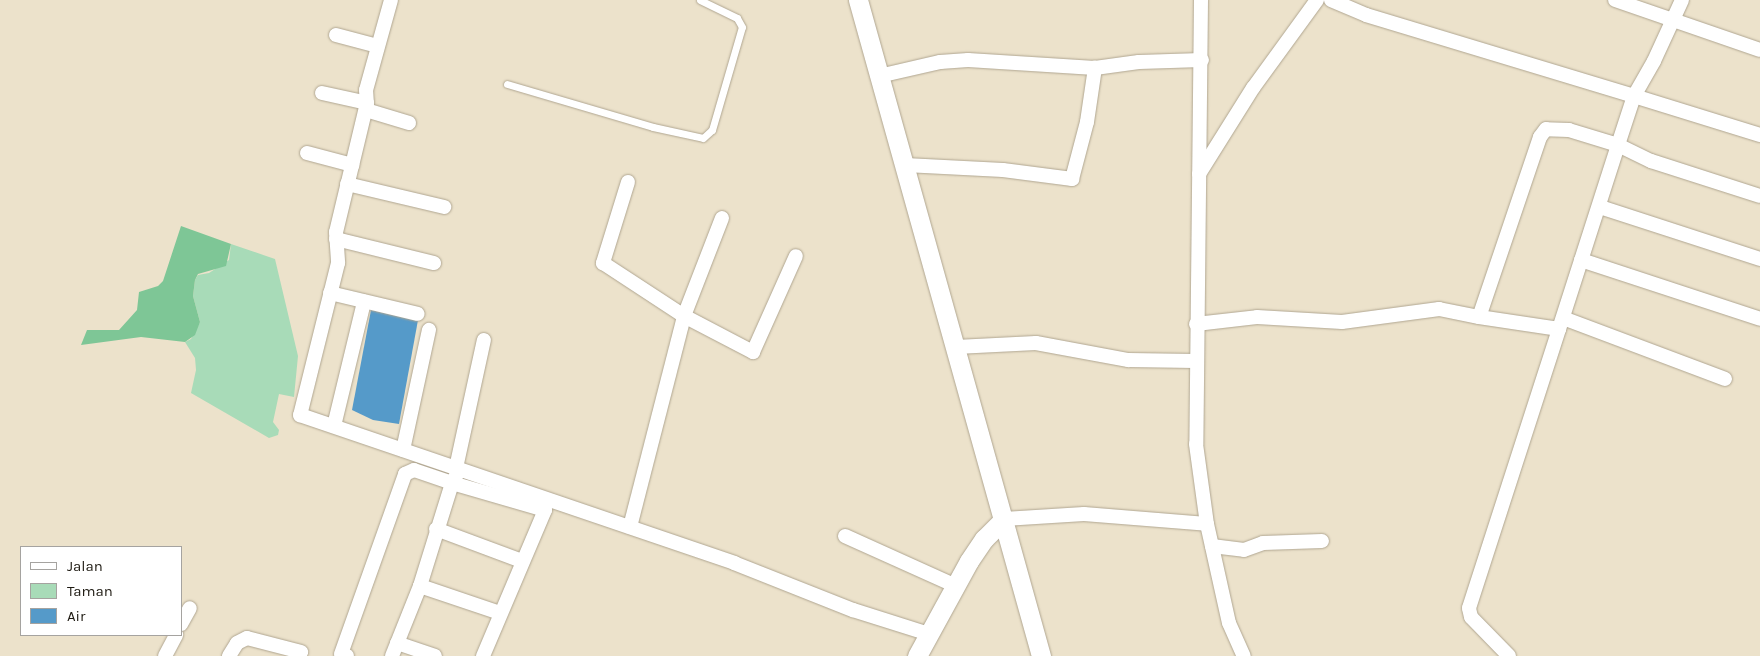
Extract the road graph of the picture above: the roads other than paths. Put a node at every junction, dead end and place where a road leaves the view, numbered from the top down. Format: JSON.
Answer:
{"nodes":[{"id":1,"x":391,"y":0,"type":"edge"},
{"id":2,"x":700,"y":0,"type":"edge"},
{"id":3,"x":858,"y":0,"type":"edge"},
{"id":4,"x":1201,"y":0,"type":"edge"},
{"id":5,"x":1317,"y":0,"type":"edge"},
{"id":6,"x":1331,"y":0,"type":"edge"},
{"id":7,"x":1615,"y":0,"type":"edge"},
{"id":8,"x":1682,"y":0,"type":"edge"},
{"id":9,"x":1674,"y":21,"type":"junction"},
{"id":10,"x":336,"y":35,"type":"dead end"},
{"id":11,"x":378,"y":46,"type":"junction"},
{"id":12,"x":1760,"y":50,"type":"edge"},
{"id":13,"x":1202,"y":60,"type":"junction"},
{"id":14,"x":1095,"y":68,"type":"junction"},
{"id":15,"x":879,"y":76,"type":"junction"},
{"id":16,"x":506,"y":84,"type":"dead end"},
{"id":17,"x":322,"y":93,"type":"dead end"},
{"id":18,"x":1634,"y":96,"type":"junction"},
{"id":19,"x":366,"y":106,"type":"junction"},
{"id":20,"x":409,"y":123,"type":"dead end"},
{"id":21,"x":1760,"y":135,"type":"edge"},
{"id":22,"x":1618,"y":144,"type":"junction"},
{"id":23,"x":307,"y":153,"type":"dead end"},
{"id":24,"x":352,"y":165,"type":"junction"},
{"id":25,"x":905,"y":165,"type":"junction"},
{"id":26,"x":1199,"y":175,"type":"junction"},
{"id":27,"x":628,"y":182,"type":"dead end"},
{"id":28,"x":347,"y":184,"type":"junction"},
{"id":29,"x":1760,"y":196,"type":"edge"},
{"id":30,"x":444,"y":207,"type":"dead end"},
{"id":31,"x":1600,"y":207,"type":"junction"},
{"id":32,"x":722,"y":218,"type":"dead end"},
{"id":33,"x":336,"y":239,"type":"junction"},
{"id":34,"x":796,"y":256,"type":"dead end"},
{"id":35,"x":1760,"y":259,"type":"edge"},
{"id":36,"x":1581,"y":260,"type":"junction"},
{"id":37,"x":434,"y":264,"type":"dead end"},
{"id":38,"x":330,"y":293,"type":"junction"},
{"id":39,"x":364,"y":302,"type":"junction"},
{"id":40,"x":418,"y":314,"type":"dead end"},
{"id":41,"x":684,"y":316,"type":"junction"},
{"id":42,"x":1479,"y":317,"type":"junction"},
{"id":43,"x":1760,"y":319,"type":"edge"},
{"id":44,"x":1196,"y":324,"type":"junction"},
{"id":45,"x":1561,"y":324,"type":"junction"},
{"id":46,"x":429,"y":330,"type":"dead end"},
{"id":47,"x":484,"y":340,"type":"dead end"},
{"id":48,"x":956,"y":347,"type":"junction"},
{"id":49,"x":1195,"y":361,"type":"junction"},
{"id":50,"x":1725,"y":379,"type":"dead end"},
{"id":51,"x":334,"y":426,"type":"junction"},
{"id":52,"x":403,"y":450,"type":"junction"},
{"id":53,"x":417,"y":455,"type":"junction"},
{"id":54,"x":458,"y":469,"type":"junction"},
{"id":55,"x":414,"y":470,"type":"junction"},
{"id":56,"x":452,"y":483,"type":"junction"},
{"id":57,"x":550,"y":505,"type":"junction"},
{"id":58,"x":1004,"y":519,"type":"junction"},
{"id":59,"x":1207,"y":524,"type":"junction"},
{"id":60,"x":630,"y":527,"type":"junction"},
{"id":61,"x":436,"y":528,"type":"junction"},
{"id":62,"x":845,"y":536,"type":"dead end"},
{"id":63,"x":1322,"y":541,"type":"dead end"},
{"id":64,"x":1212,"y":546,"type":"junction"},
{"id":65,"x":522,"y":561,"type":"junction"},
{"id":66,"x":420,"y":586,"type":"junction"},
{"id":67,"x":956,"y":586,"type":"junction"},
{"id":68,"x":190,"y":608,"type":"dead end"},
{"id":69,"x":500,"y":613,"type":"junction"},
{"id":70,"x":182,"y":621,"type":"edge"},
{"id":71,"x":929,"y":634,"type":"junction"},
{"id":72,"x":174,"y":636,"type":"edge"},
{"id":73,"x":395,"y":650,"type":"edge"},
{"id":74,"x":303,"y":655,"type":"edge"},
{"id":75,"x":343,"y":655,"type":"edge"},
{"id":76,"x":165,"y":656,"type":"edge"},
{"id":77,"x":229,"y":656,"type":"edge"},
{"id":78,"x":435,"y":656,"type":"edge"},
{"id":79,"x":483,"y":656,"type":"edge"},
{"id":80,"x":917,"y":656,"type":"edge"},
{"id":81,"x":1041,"y":656,"type":"edge"},
{"id":82,"x":1244,"y":656,"type":"edge"},
{"id":83,"x":1509,"y":656,"type":"edge"}],
"edges":[{"from":1,"to":11,"type":"street"},
{"from":2,"to":16,"type":"lane"},
{"from":3,"to":15,"type":"main road"},
{"from":4,"to":13,"type":"street"},
{"from":5,"to":26,"type":"street"},
{"from":6,"to":18,"type":"street"},
{"from":7,"to":9,"type":"street"},
{"from":8,"to":9,"type":"street"},
{"from":9,"to":12,"type":"street"},
{"from":9,"to":18,"type":"street"},
{"from":10,"to":11,"type":"street"},
{"from":11,"to":19,"type":"street"},
{"from":13,"to":14,"type":"street"},
{"from":13,"to":26,"type":"street"},
{"from":14,"to":15,"type":"street"},
{"from":14,"to":25,"type":"street"},
{"from":15,"to":25,"type":"main road"},
{"from":17,"to":19,"type":"street"},
{"from":18,"to":21,"type":"street"},
{"from":18,"to":22,"type":"street"},
{"from":19,"to":20,"type":"street"},
{"from":19,"to":24,"type":"street"},
{"from":22,"to":29,"type":"street"},
{"from":22,"to":31,"type":"street"},
{"from":22,"to":42,"type":"street"},
{"from":23,"to":24,"type":"street"},
{"from":24,"to":28,"type":"street"},
{"from":25,"to":48,"type":"main road"},
{"from":26,"to":44,"type":"street"},
{"from":27,"to":41,"type":"street"},
{"from":28,"to":30,"type":"street"},
{"from":28,"to":33,"type":"street"},
{"from":31,"to":35,"type":"street"},
{"from":31,"to":36,"type":"street"},
{"from":32,"to":41,"type":"street"},
{"from":33,"to":37,"type":"street"},
{"from":33,"to":38,"type":"street"},
{"from":34,"to":41,"type":"street"},
{"from":36,"to":43,"type":"street"},
{"from":36,"to":45,"type":"street"},
{"from":38,"to":39,"type":"street"},
{"from":38,"to":51,"type":"street"},
{"from":39,"to":40,"type":"street"},
{"from":39,"to":51,"type":"street"},
{"from":41,"to":60,"type":"street"},
{"from":42,"to":44,"type":"street"},
{"from":42,"to":45,"type":"street"},
{"from":44,"to":49,"type":"street"},
{"from":45,"to":50,"type":"street"},
{"from":45,"to":83,"type":"street"},
{"from":46,"to":52,"type":"street"},
{"from":47,"to":54,"type":"street"},
{"from":48,"to":49,"type":"street"},
{"from":48,"to":58,"type":"main road"},
{"from":49,"to":59,"type":"street"},
{"from":51,"to":52,"type":"street"},
{"from":52,"to":53,"type":"street"},
{"from":53,"to":54,"type":"street"},
{"from":53,"to":55,"type":"street"},
{"from":54,"to":56,"type":"street"},
{"from":54,"to":57,"type":"street"},
{"from":55,"to":56,"type":"street"},
{"from":55,"to":75,"type":"street"},
{"from":56,"to":57,"type":"street"},
{"from":56,"to":61,"type":"street"},
{"from":57,"to":60,"type":"street"},
{"from":57,"to":65,"type":"street"},
{"from":58,"to":59,"type":"street"},
{"from":58,"to":67,"type":"main road"},
{"from":58,"to":81,"type":"main road"},
{"from":59,"to":64,"type":"street"},
{"from":60,"to":71,"type":"street"},
{"from":61,"to":65,"type":"street"},
{"from":61,"to":66,"type":"street"},
{"from":62,"to":67,"type":"street"},
{"from":63,"to":64,"type":"street"},
{"from":64,"to":82,"type":"street"},
{"from":65,"to":69,"type":"street"},
{"from":66,"to":69,"type":"street"},
{"from":66,"to":73,"type":"street"},
{"from":67,"to":71,"type":"main road"},
{"from":68,"to":70,"type":"street"},
{"from":69,"to":79,"type":"street"},
{"from":71,"to":80,"type":"main road"},
{"from":72,"to":76,"type":"street"},
{"from":73,"to":78,"type":"street"},
{"from":74,"to":77,"type":"street"}]}
